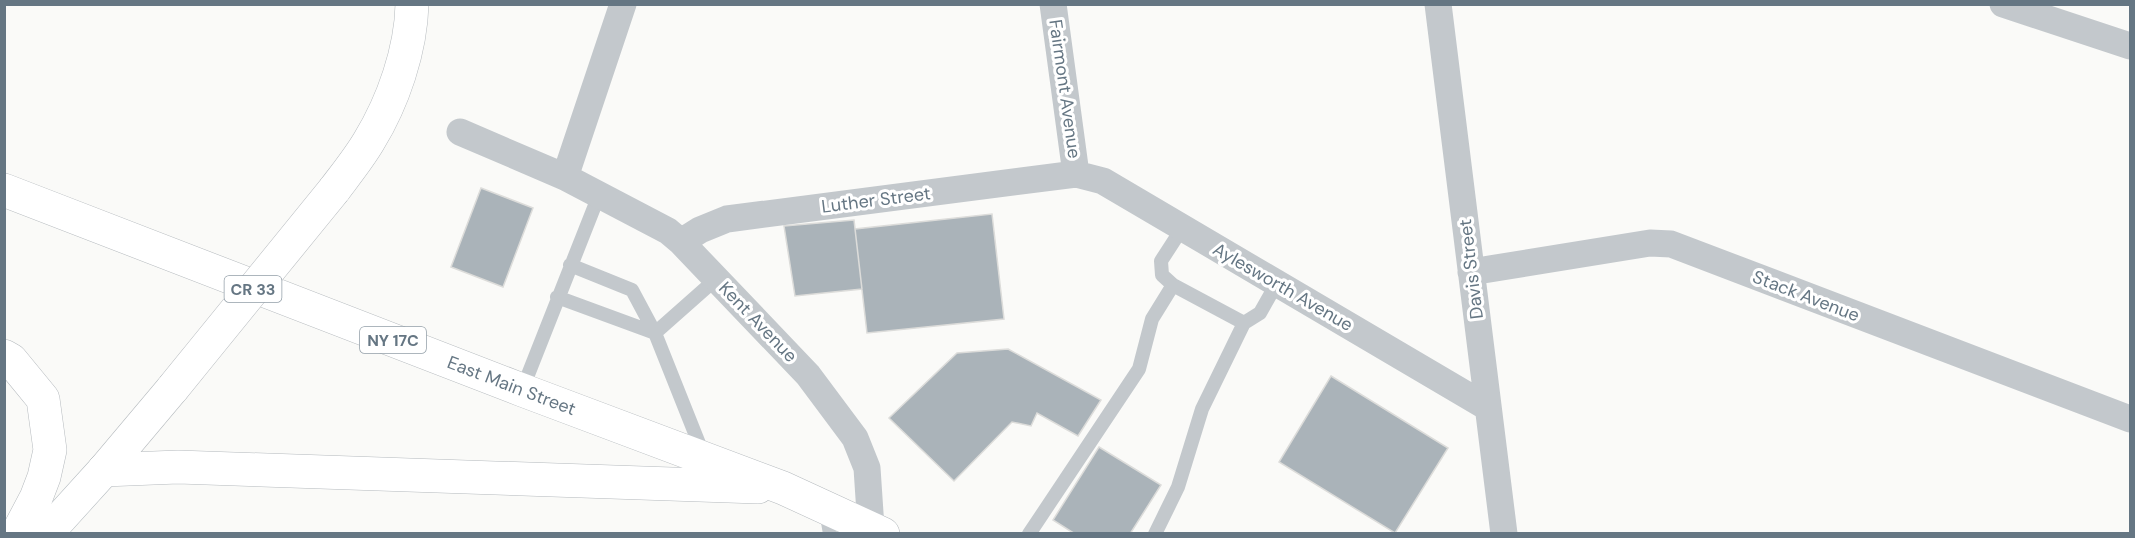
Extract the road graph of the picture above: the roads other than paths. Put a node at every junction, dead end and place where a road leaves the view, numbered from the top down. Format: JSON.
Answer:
{"nodes":[{"id":1,"x":412,"y":4,"type":"edge"},
{"id":2,"x":623,"y":4,"type":"edge"},
{"id":3,"x":1053,"y":4,"type":"edge"},
{"id":4,"x":1438,"y":4,"type":"edge"},
{"id":5,"x":2003,"y":4,"type":"edge"},
{"id":6,"x":2130,"y":46,"type":"edge"},
{"id":7,"x":460,"y":132,"type":"dead end"},
{"id":8,"x":1076,"y":174,"type":"junction"},
{"id":9,"x":565,"y":177,"type":"junction"},
{"id":10,"x":4,"y":190,"type":"edge"},
{"id":11,"x":599,"y":195,"type":"junction"},
{"id":12,"x":1182,"y":227,"type":"junction"},
{"id":13,"x":681,"y":242,"type":"junction"},
{"id":14,"x":570,"y":265,"type":"junction"},
{"id":15,"x":1471,"y":272,"type":"junction"},
{"id":16,"x":716,"y":279,"type":"junction"},
{"id":17,"x":1278,"y":284,"type":"junction"},
{"id":18,"x":1173,"y":285,"type":"junction"},
{"id":19,"x":557,"y":297,"type":"junction"},
{"id":20,"x":1244,"y":323,"type":"junction"},
{"id":21,"x":655,"y":333,"type":"junction"},
{"id":22,"x":4,"y":356,"type":"edge"},
{"id":23,"x":522,"y":390,"type":"junction"},
{"id":24,"x":1487,"y":406,"type":"junction"},
{"id":25,"x":2130,"y":419,"type":"edge"},
{"id":26,"x":705,"y":458,"type":"junction"},
{"id":27,"x":104,"y":470,"type":"junction"},
{"id":28,"x":783,"y":488,"type":"junction"},
{"id":29,"x":828,"y":521,"type":"edge"},
{"id":30,"x":35,"y":528,"type":"edge"},
{"id":31,"x":877,"y":531,"type":"edge"},
{"id":32,"x":1029,"y":534,"type":"edge"},
{"id":33,"x":1155,"y":534,"type":"edge"},
{"id":34,"x":1504,"y":534,"type":"edge"}],
"edges":[{"from":1,"to":27,"type":"main road","number":"CR 33","bridge":true},
{"from":2,"to":9,"type":"street"},
{"from":3,"to":8,"type":"street","name":"Fairmont Avenue"},
{"from":4,"to":15,"type":"street","name":"Davis Street"},
{"from":5,"to":6,"type":"street"},
{"from":7,"to":9,"type":"street","name":"Kent Avenue"},
{"from":8,"to":12,"type":"street","name":"Aylesworth Avenue"},
{"from":8,"to":13,"type":"street","name":"Luther Street"},
{"from":9,"to":11,"type":"street","name":"Kent Avenue"},
{"from":10,"to":23,"type":"main road","name":"East Main Street","number":"NY 17C"},
{"from":11,"to":13,"type":"street","name":"Kent Avenue"},
{"from":11,"to":14,"type":"lane"},
{"from":12,"to":17,"type":"street","name":"Aylesworth Avenue"},
{"from":12,"to":18,"type":"lane"},
{"from":13,"to":16,"type":"street","name":"Kent Avenue"},
{"from":14,"to":19,"type":"lane"},
{"from":14,"to":21,"type":"lane"},
{"from":15,"to":24,"type":"street","name":"Davis Street"},
{"from":15,"to":25,"type":"street","name":"Stack Avenue"},
{"from":16,"to":21,"type":"lane"},
{"from":16,"to":31,"type":"street","name":"Kent Avenue"},
{"from":17,"to":20,"type":"lane"},
{"from":17,"to":24,"type":"street","name":"Aylesworth Avenue"},
{"from":18,"to":20,"type":"lane"},
{"from":18,"to":32,"type":"lane"},
{"from":19,"to":21,"type":"lane"},
{"from":19,"to":23,"type":"lane"},
{"from":20,"to":33,"type":"lane"},
{"from":21,"to":26,"type":"lane"},
{"from":22,"to":30,"type":"main road"},
{"from":23,"to":26,"type":"main road","name":"East Main Street","number":"NY 17C"},
{"from":24,"to":34,"type":"street","name":"Davis Street"},
{"from":26,"to":28,"type":"main road","name":"East Main Street","number":"NY 17C"},
{"from":27,"to":28,"type":"main road"},
{"from":27,"to":30,"type":"main road"},
{"from":28,"to":29,"type":"main road","name":"East Main Street","number":"NY 17C"},
{"from":29,"to":31,"type":"main road","name":"East Main Street","number":"NY 17C"}]}
